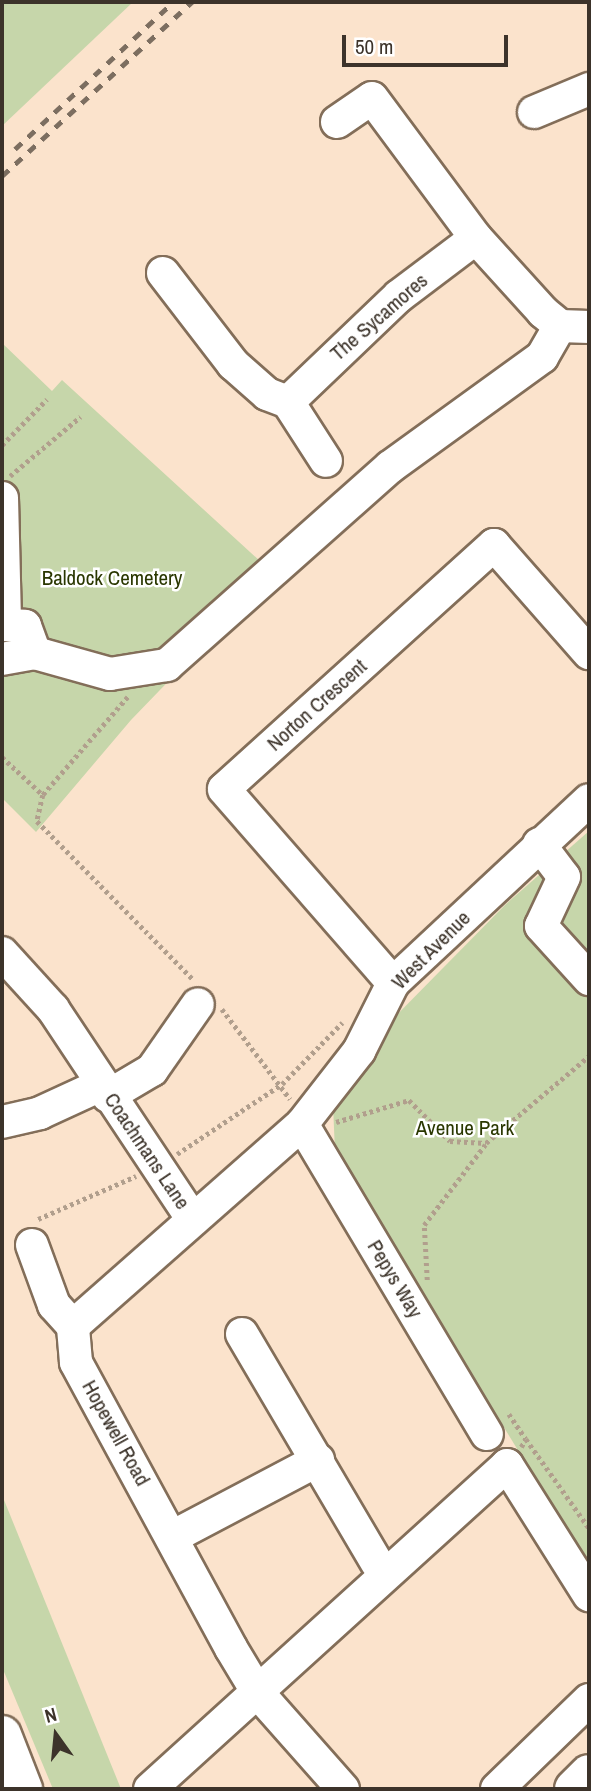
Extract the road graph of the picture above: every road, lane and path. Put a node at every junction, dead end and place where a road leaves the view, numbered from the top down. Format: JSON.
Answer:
{"nodes":[{"id":1,"x":589,"y":89,"type":"edge"},
{"id":2,"x":534,"y":112,"type":"dead end"},
{"id":3,"x":337,"y":122,"type":"dead end"},
{"id":4,"x":476,"y":239,"type":"junction"},
{"id":5,"x":163,"y":273,"type":"dead end"},
{"id":6,"x":574,"y":326,"type":"edge"},
{"id":7,"x":47,"y":399,"type":"dead end"},
{"id":8,"x":288,"y":402,"type":"junction"},
{"id":9,"x":80,"y":417,"type":"dead end"},
{"id":10,"x":2,"y":445,"type":"edge"},
{"id":11,"x":326,"y":461,"type":"dead end"},
{"id":12,"x":2,"y":484,"type":"edge"},
{"id":13,"x":2,"y":498,"type":"edge"},
{"id":14,"x":3,"y":624,"type":"edge"},
{"id":15,"x":35,"y":653,"type":"junction"},
{"id":16,"x":589,"y":653,"type":"edge"},
{"id":17,"x":2,"y":659,"type":"edge"},
{"id":18,"x":152,"y":670,"type":"junction"},
{"id":19,"x":2,"y":757,"type":"edge"},
{"id":20,"x":43,"y":795,"type":"junction"},
{"id":21,"x":589,"y":800,"type":"edge"},
{"id":22,"x":538,"y":844,"type":"junction"},
{"id":23,"x":2,"y":953,"type":"edge"},
{"id":24,"x":589,"y":979,"type":"edge"},
{"id":25,"x":393,"y":983,"type":"junction"},
{"id":26,"x":205,"y":998,"type":"junction"},
{"id":27,"x":346,"y":1020,"type":"dead end"},
{"id":28,"x":589,"y":1056,"type":"edge"},
{"id":29,"x":282,"y":1084,"type":"junction"},
{"id":30,"x":104,"y":1090,"type":"junction"},
{"id":31,"x":2,"y":1122,"type":"edge"},
{"id":32,"x":302,"y":1124,"type":"junction"},
{"id":33,"x":486,"y":1143,"type":"junction"},
{"id":34,"x":154,"y":1168,"type":"junction"},
{"id":35,"x":192,"y":1218,"type":"junction"},
{"id":36,"x":29,"y":1234,"type":"joint"},
{"id":37,"x":427,"y":1285,"type":"dead end"},
{"id":38,"x":73,"y":1326,"type":"junction"},
{"id":39,"x":242,"y":1334,"type":"dead end"},
{"id":40,"x":503,"y":1406,"type":"dead end"},
{"id":41,"x":487,"y":1434,"type":"dead end"},
{"id":42,"x":526,"y":1439,"type":"dead end"},
{"id":43,"x":318,"y":1460,"type":"junction"},
{"id":44,"x":174,"y":1536,"type":"junction"},
{"id":45,"x":377,"y":1563,"type":"dead end"},
{"id":46,"x":589,"y":1595,"type":"edge"},
{"id":47,"x":258,"y":1693,"type":"junction"},
{"id":48,"x":589,"y":1700,"type":"edge"},
{"id":49,"x":2,"y":1735,"type":"edge"},
{"id":50,"x":589,"y":1774,"type":"edge"},
{"id":51,"x":23,"y":1789,"type":"edge"},
{"id":52,"x":150,"y":1789,"type":"edge"},
{"id":53,"x":343,"y":1789,"type":"edge"},
{"id":54,"x":497,"y":1789,"type":"edge"},
{"id":55,"x":574,"y":1789,"type":"edge"}],
"edges":[{"from":1,"to":2,"type":"street"},
{"from":3,"to":4,"type":"street"},
{"from":4,"to":6,"type":"street"},
{"from":4,"to":8,"type":"street","name":"The Sycamores"},
{"from":5,"to":8,"type":"street"},
{"from":6,"to":18,"type":"street"},
{"from":7,"to":10,"type":"path"},
{"from":8,"to":11,"type":"street"},
{"from":9,"to":12,"type":"path"},
{"from":13,"to":14,"type":"street"},
{"from":14,"to":15,"type":"street"},
{"from":15,"to":17,"type":"street"},
{"from":15,"to":18,"type":"street"},
{"from":16,"to":25,"type":"street","name":"Norton Crescent"},
{"from":18,"to":20,"type":"path"},
{"from":19,"to":20,"type":"path"},
{"from":20,"to":26,"type":"path"},
{"from":21,"to":22,"type":"street","name":"West Avenue"},
{"from":22,"to":24,"type":"street"},
{"from":22,"to":25,"type":"street","name":"West Avenue"},
{"from":23,"to":30,"type":"street","name":"Coachmans Lane"},
{"from":25,"to":32,"type":"street","name":"West Avenue"},
{"from":26,"to":29,"type":"path"},
{"from":26,"to":30,"type":"street"},
{"from":27,"to":29,"type":"path"},
{"from":28,"to":33,"type":"path"},
{"from":29,"to":34,"type":"path"},
{"from":30,"to":31,"type":"street","name":"Coachmans Lane"},
{"from":30,"to":34,"type":"street","name":"Coachmans Lane"},
{"from":32,"to":33,"type":"path"},
{"from":32,"to":35,"type":"street"},
{"from":32,"to":41,"type":"street","name":"Pepys Way"},
{"from":33,"to":37,"type":"path"},
{"from":34,"to":35,"type":"street","name":"Coachmans Lane"},
{"from":34,"to":36,"type":"path"},
{"from":35,"to":38,"type":"street"},
{"from":36,"to":38,"type":"street"},
{"from":38,"to":44,"type":"street","name":"Hopewell Road"},
{"from":39,"to":43,"type":"street"},
{"from":40,"to":42,"type":"path"},
{"from":43,"to":44,"type":"street"},
{"from":43,"to":45,"type":"street"},
{"from":44,"to":47,"type":"street","name":"Hopewell Road"},
{"from":46,"to":47,"type":"street"},
{"from":47,"to":52,"type":"street"},
{"from":47,"to":53,"type":"street","name":"Hopewell Road"},
{"from":48,"to":54,"type":"street"},
{"from":49,"to":51,"type":"main road"},
{"from":50,"to":55,"type":"main road"}]}
